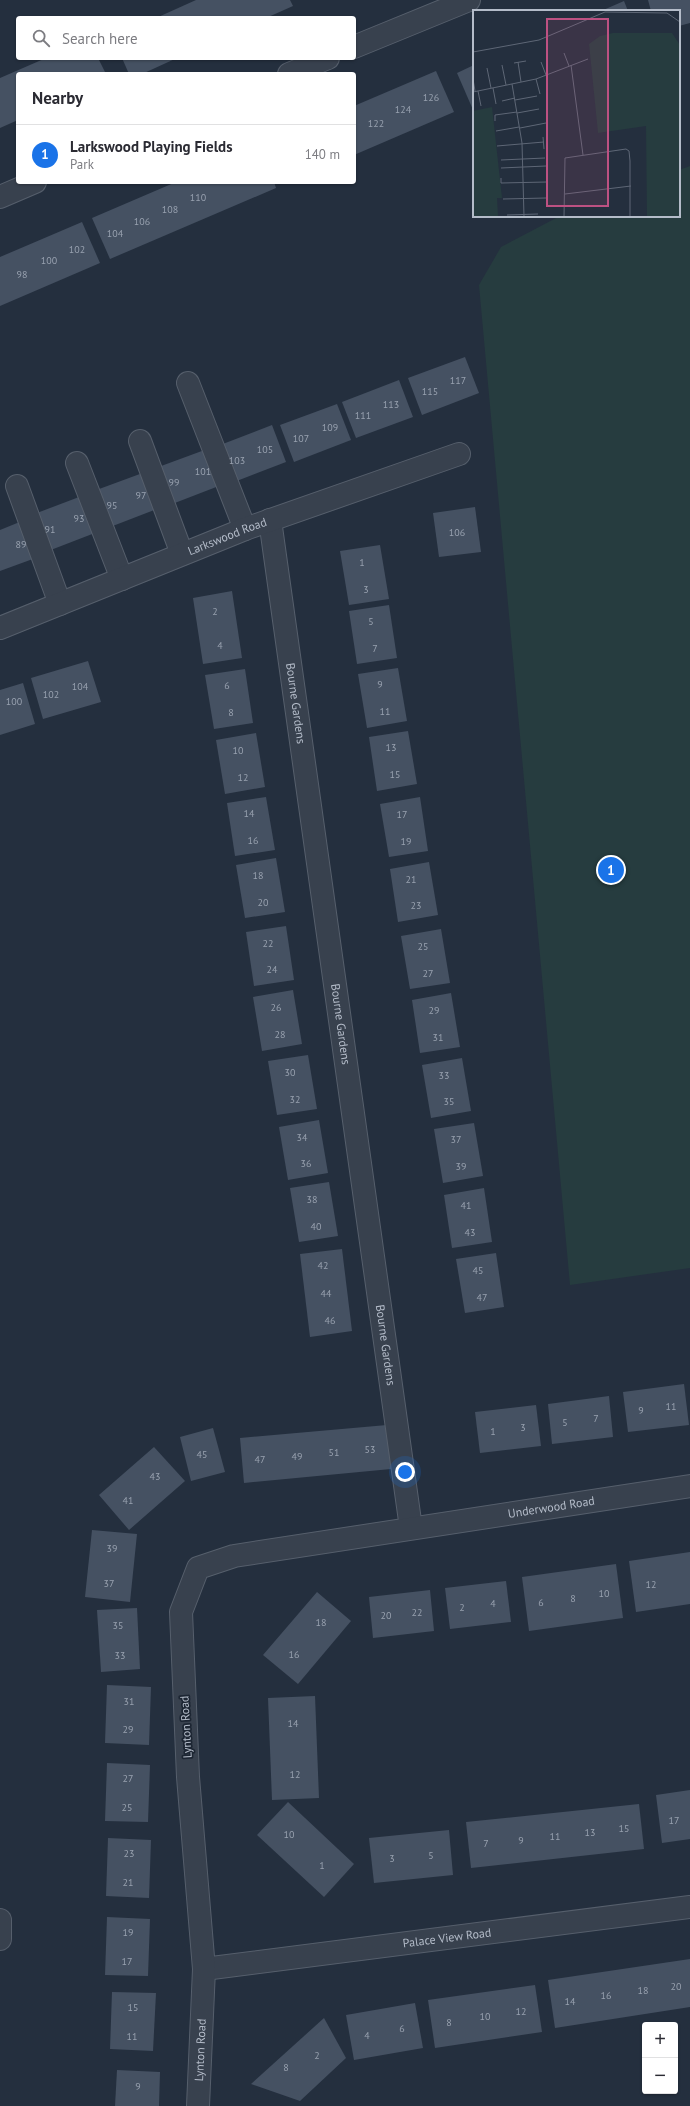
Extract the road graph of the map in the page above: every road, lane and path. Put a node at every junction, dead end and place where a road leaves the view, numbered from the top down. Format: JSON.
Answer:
{"nodes":[{"id":1,"x":469,"y":0,"type":"edge"},
{"id":2,"x":356,"y":46,"type":"edge"},
{"id":3,"x":323,"y":60,"type":"edge"},
{"id":4,"x":294,"y":72,"type":"edge"},
{"id":5,"x":30,"y":184,"type":"edge"},
{"id":6,"x":0,"y":197,"type":"edge"},
{"id":7,"x":188,"y":383,"type":"dead end"},
{"id":8,"x":140,"y":441,"type":"dead end"},
{"id":9,"x":459,"y":454,"type":"dead end"},
{"id":10,"x":77,"y":463,"type":"dead end"},
{"id":11,"x":17,"y":486,"type":"dead end"},
{"id":12,"x":270,"y":520,"type":"junction"},
{"id":13,"x":245,"y":529,"type":"junction"},
{"id":14,"x":182,"y":554,"type":"junction"},
{"id":15,"x":122,"y":580,"type":"junction"},
{"id":16,"x":60,"y":604,"type":"junction"},
{"id":17,"x":0,"y":628,"type":"edge"},
{"id":18,"x":690,"y":1486,"type":"edge"},
{"id":19,"x":411,"y":1528,"type":"junction"},
{"id":20,"x":690,"y":1907,"type":"edge"},
{"id":21,"x":0,"y":1920,"type":"edge"},
{"id":22,"x":0,"y":1939,"type":"edge"},
{"id":23,"x":204,"y":1969,"type":"junction"},
{"id":24,"x":198,"y":2106,"type":"edge"}],
"edges":[{"from":1,"to":2,"type":"street"},
{"from":3,"to":4,"type":"street"},
{"from":5,"to":6,"type":"street"},
{"from":7,"to":13,"type":"street"},
{"from":8,"to":14,"type":"street"},
{"from":9,"to":12,"type":"street","name":"Larkswood Road"},
{"from":10,"to":15,"type":"street"},
{"from":11,"to":16,"type":"street"},
{"from":12,"to":13,"type":"street","name":"Larkswood Road"},
{"from":12,"to":19,"type":"street","name":"Bourne Gardens"},
{"from":13,"to":14,"type":"street","name":"Larkswood Road"},
{"from":14,"to":15,"type":"street","name":"Larkswood Road"},
{"from":15,"to":16,"type":"street","name":"Larkswood Road"},
{"from":16,"to":17,"type":"street","name":"Larkswood Road"},
{"from":18,"to":19,"type":"street","name":"Underwood Road"},
{"from":19,"to":23,"type":"street","name":"Lynton Road"},
{"from":20,"to":23,"type":"street","name":"Palace View Road"},
{"from":21,"to":22,"type":"street"},
{"from":23,"to":24,"type":"street","name":"Lynton Road"}]}
